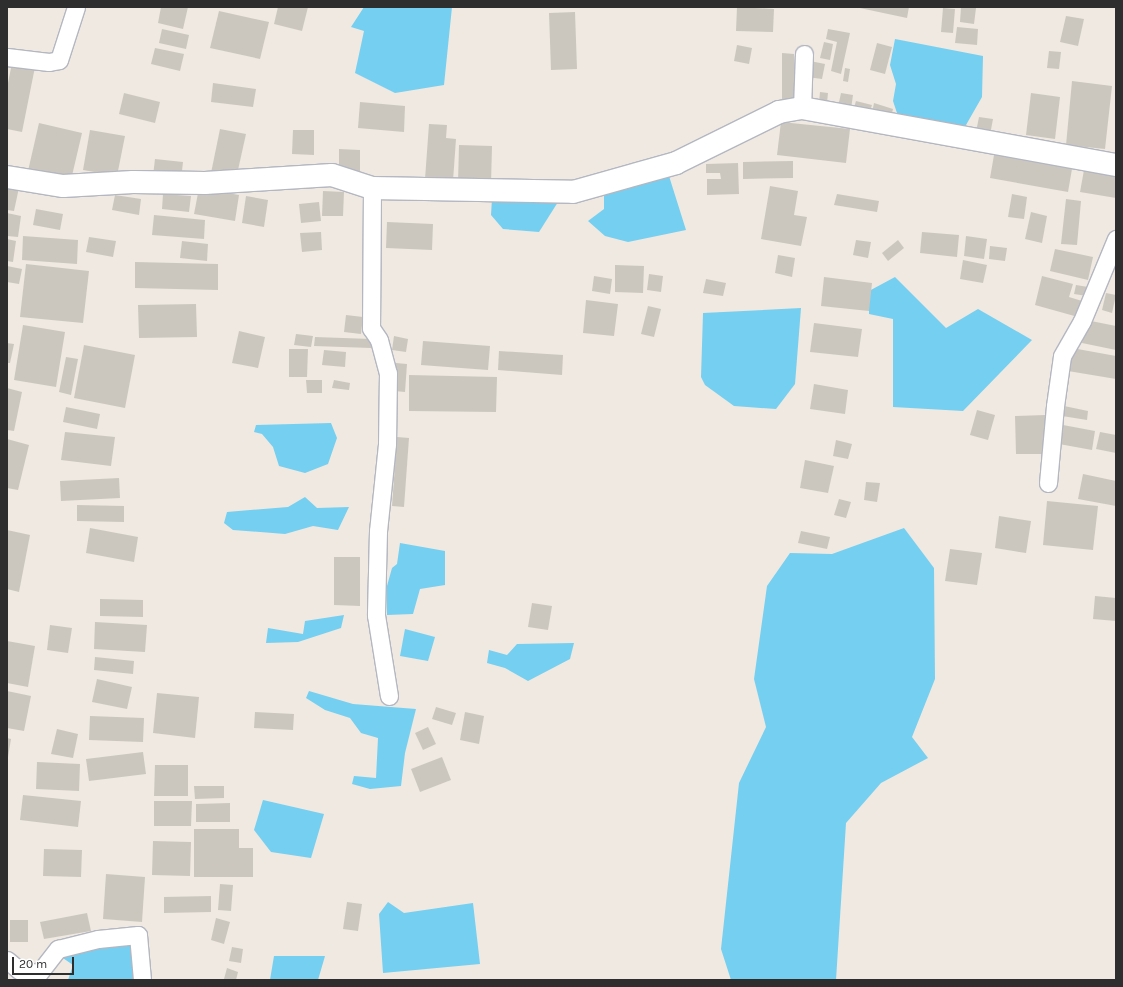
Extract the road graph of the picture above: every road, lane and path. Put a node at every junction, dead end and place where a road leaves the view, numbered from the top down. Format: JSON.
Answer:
{"nodes":[{"id":1,"x":76,"y":7,"type":"edge"},
{"id":2,"x":804,"y":54,"type":"dead end"},
{"id":3,"x":7,"y":57,"type":"edge"},
{"id":4,"x":802,"y":108,"type":"junction"},
{"id":5,"x":1116,"y":165,"type":"edge"},
{"id":6,"x":7,"y":177,"type":"edge"},
{"id":7,"x":372,"y":188,"type":"junction"},
{"id":8,"x":1116,"y":239,"type":"edge"},
{"id":9,"x":1048,"y":483,"type":"dead end"},
{"id":10,"x":389,"y":696,"type":"dead end"},
{"id":11,"x":7,"y":960,"type":"edge"},
{"id":12,"x":142,"y":980,"type":"edge"}],
"edges":[{"from":1,"to":3,"type":"street"},
{"from":2,"to":4,"type":"street"},
{"from":4,"to":5,"type":"street"},
{"from":4,"to":7,"type":"street"},
{"from":6,"to":7,"type":"street"},
{"from":7,"to":10,"type":"street"},
{"from":8,"to":9,"type":"street"},
{"from":11,"to":12,"type":"street"}]}
